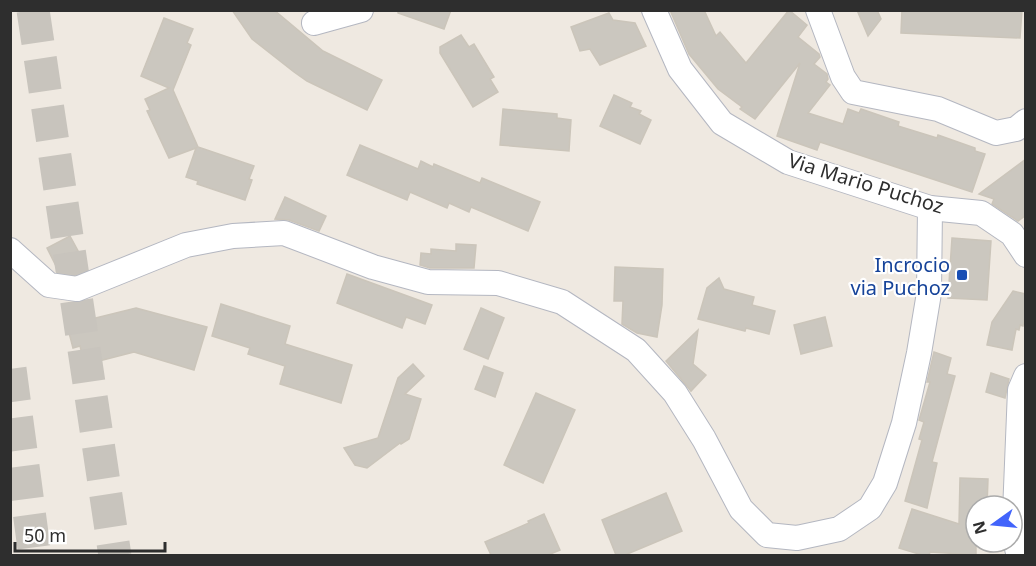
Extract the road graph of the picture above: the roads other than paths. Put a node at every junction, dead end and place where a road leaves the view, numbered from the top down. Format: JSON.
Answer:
{"nodes":[{"id":1,"x":361,"y":10,"type":"edge"},
{"id":2,"x":654,"y":10,"type":"edge"},
{"id":3,"x":818,"y":10,"type":"edge"},
{"id":4,"x":314,"y":23,"type":"dead end"},
{"id":5,"x":1026,"y":121,"type":"edge"},
{"id":6,"x":930,"y":208,"type":"junction"},
{"id":7,"x":10,"y":250,"type":"edge"},
{"id":8,"x":1026,"y":255,"type":"edge"},
{"id":9,"x":1026,"y":376,"type":"edge"},
{"id":10,"x":1019,"y":555,"type":"edge"}],
"edges":[{"from":1,"to":4,"type":"street"},
{"from":2,"to":6,"type":"street","name":"Via Mario Puchoz"},
{"from":3,"to":5,"type":"street"},
{"from":6,"to":7,"type":"street"},
{"from":6,"to":8,"type":"street","name":"Via Mario Puchoz"},
{"from":9,"to":10,"type":"street"}]}
